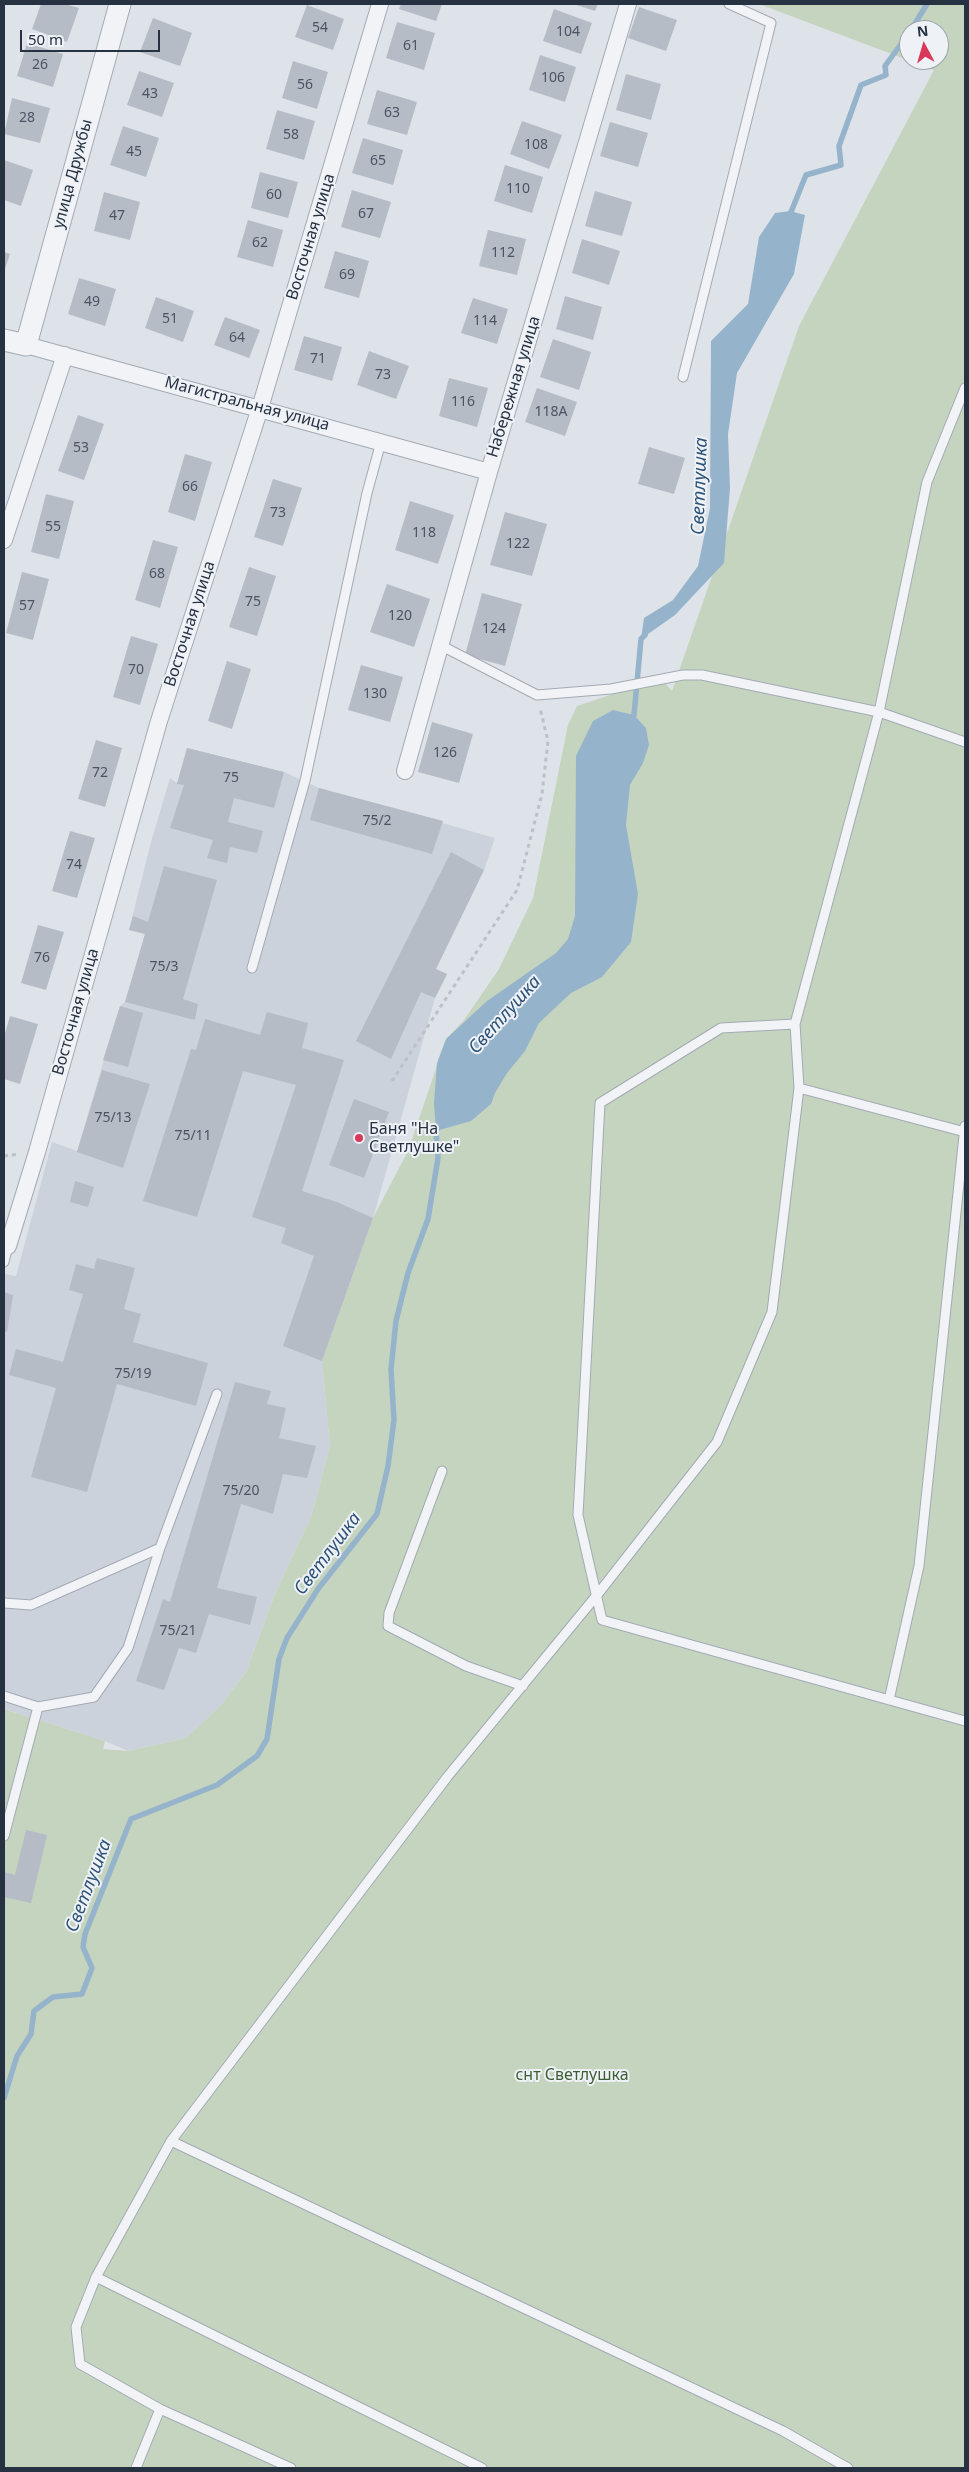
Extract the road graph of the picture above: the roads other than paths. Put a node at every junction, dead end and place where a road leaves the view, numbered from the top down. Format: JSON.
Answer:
{"nodes":[{"id":1,"x":120,"y":4,"type":"edge"},
{"id":2,"x":380,"y":4,"type":"edge"},
{"id":3,"x":628,"y":4,"type":"edge"},
{"id":4,"x":729,"y":4,"type":"edge"},
{"id":5,"x":4,"y":340,"type":"edge"},
{"id":6,"x":26,"y":345,"type":"junction"},
{"id":7,"x":65,"y":355,"type":"junction"},
{"id":8,"x":683,"y":377,"type":"dead end"},
{"id":9,"x":965,"y":388,"type":"edge"},
{"id":10,"x":260,"y":408,"type":"junction"},
{"id":11,"x":381,"y":442,"type":"junction"},
{"id":12,"x":489,"y":472,"type":"junction"},
{"id":13,"x":4,"y":540,"type":"edge"},
{"id":14,"x":440,"y":645,"type":"junction"},
{"id":15,"x":879,"y":712,"type":"junction"},
{"id":16,"x":965,"y":742,"type":"edge"},
{"id":17,"x":405,"y":772,"type":"dead end"},
{"id":18,"x":252,"y":968,"type":"dead end"},
{"id":19,"x":795,"y":1024,"type":"junction"},
{"id":20,"x":799,"y":1088,"type":"junction"},
{"id":21,"x":965,"y":1130,"type":"edge"},
{"id":22,"x":5,"y":1251,"type":"edge"},
{"id":23,"x":216,"y":1394,"type":"dead end"},
{"id":24,"x":442,"y":1471,"type":"dead end"},
{"id":25,"x":160,"y":1548,"type":"junction"},
{"id":26,"x":597,"y":1594,"type":"junction"},
{"id":27,"x":4,"y":1603,"type":"edge"},
{"id":28,"x":522,"y":1686,"type":"junction"},
{"id":29,"x":4,"y":1696,"type":"edge"},
{"id":30,"x":889,"y":1700,"type":"junction"},
{"id":31,"x":38,"y":1706,"type":"junction"},
{"id":32,"x":965,"y":1721,"type":"edge"},
{"id":33,"x":4,"y":1836,"type":"edge"},
{"id":34,"x":171,"y":2141,"type":"junction"},
{"id":35,"x":96,"y":2277,"type":"junction"},
{"id":36,"x":160,"y":2409,"type":"junction"},
{"id":37,"x":136,"y":2468,"type":"edge"},
{"id":38,"x":291,"y":2468,"type":"edge"},
{"id":39,"x":482,"y":2468,"type":"edge"},
{"id":40,"x":848,"y":2468,"type":"edge"}],
"edges":[{"from":1,"to":6,"type":"street","name":"улица Дружбы"},
{"from":2,"to":10,"type":"street","name":"Восточная улица"},
{"from":3,"to":12,"type":"street","name":"Набережная улица"},
{"from":4,"to":8,"type":"lane"},
{"from":5,"to":6,"type":"street","name":"Магистральная улица"},
{"from":6,"to":7,"type":"street","name":"Магистральная улица"},
{"from":7,"to":10,"type":"street","name":"Магистральная улица"},
{"from":7,"to":13,"type":"street"},
{"from":9,"to":15,"type":"lane"},
{"from":10,"to":11,"type":"street","name":"Магистральная улица"},
{"from":10,"to":22,"type":"street","name":"Восточная улица"},
{"from":11,"to":12,"type":"street","name":"Магистральная улица"},
{"from":11,"to":18,"type":"lane"},
{"from":12,"to":14,"type":"street","name":"Набережная улица"},
{"from":14,"to":15,"type":"lane"},
{"from":14,"to":17,"type":"street","name":"Набережная улица"},
{"from":15,"to":16,"type":"lane"},
{"from":15,"to":19,"type":"lane"},
{"from":19,"to":20,"type":"lane"},
{"from":19,"to":26,"type":"lane"},
{"from":20,"to":21,"type":"lane"},
{"from":20,"to":26,"type":"lane"},
{"from":21,"to":30,"type":"lane"},
{"from":23,"to":25,"type":"lane"},
{"from":24,"to":28,"type":"lane"},
{"from":25,"to":27,"type":"lane"},
{"from":25,"to":31,"type":"lane"},
{"from":26,"to":28,"type":"lane"},
{"from":26,"to":30,"type":"lane"},
{"from":28,"to":34,"type":"lane"},
{"from":29,"to":31,"type":"lane"},
{"from":30,"to":32,"type":"lane"},
{"from":31,"to":33,"type":"lane"},
{"from":34,"to":35,"type":"lane"},
{"from":34,"to":40,"type":"lane"},
{"from":35,"to":36,"type":"lane"},
{"from":35,"to":39,"type":"lane"},
{"from":36,"to":37,"type":"lane"},
{"from":36,"to":38,"type":"lane"}]}
